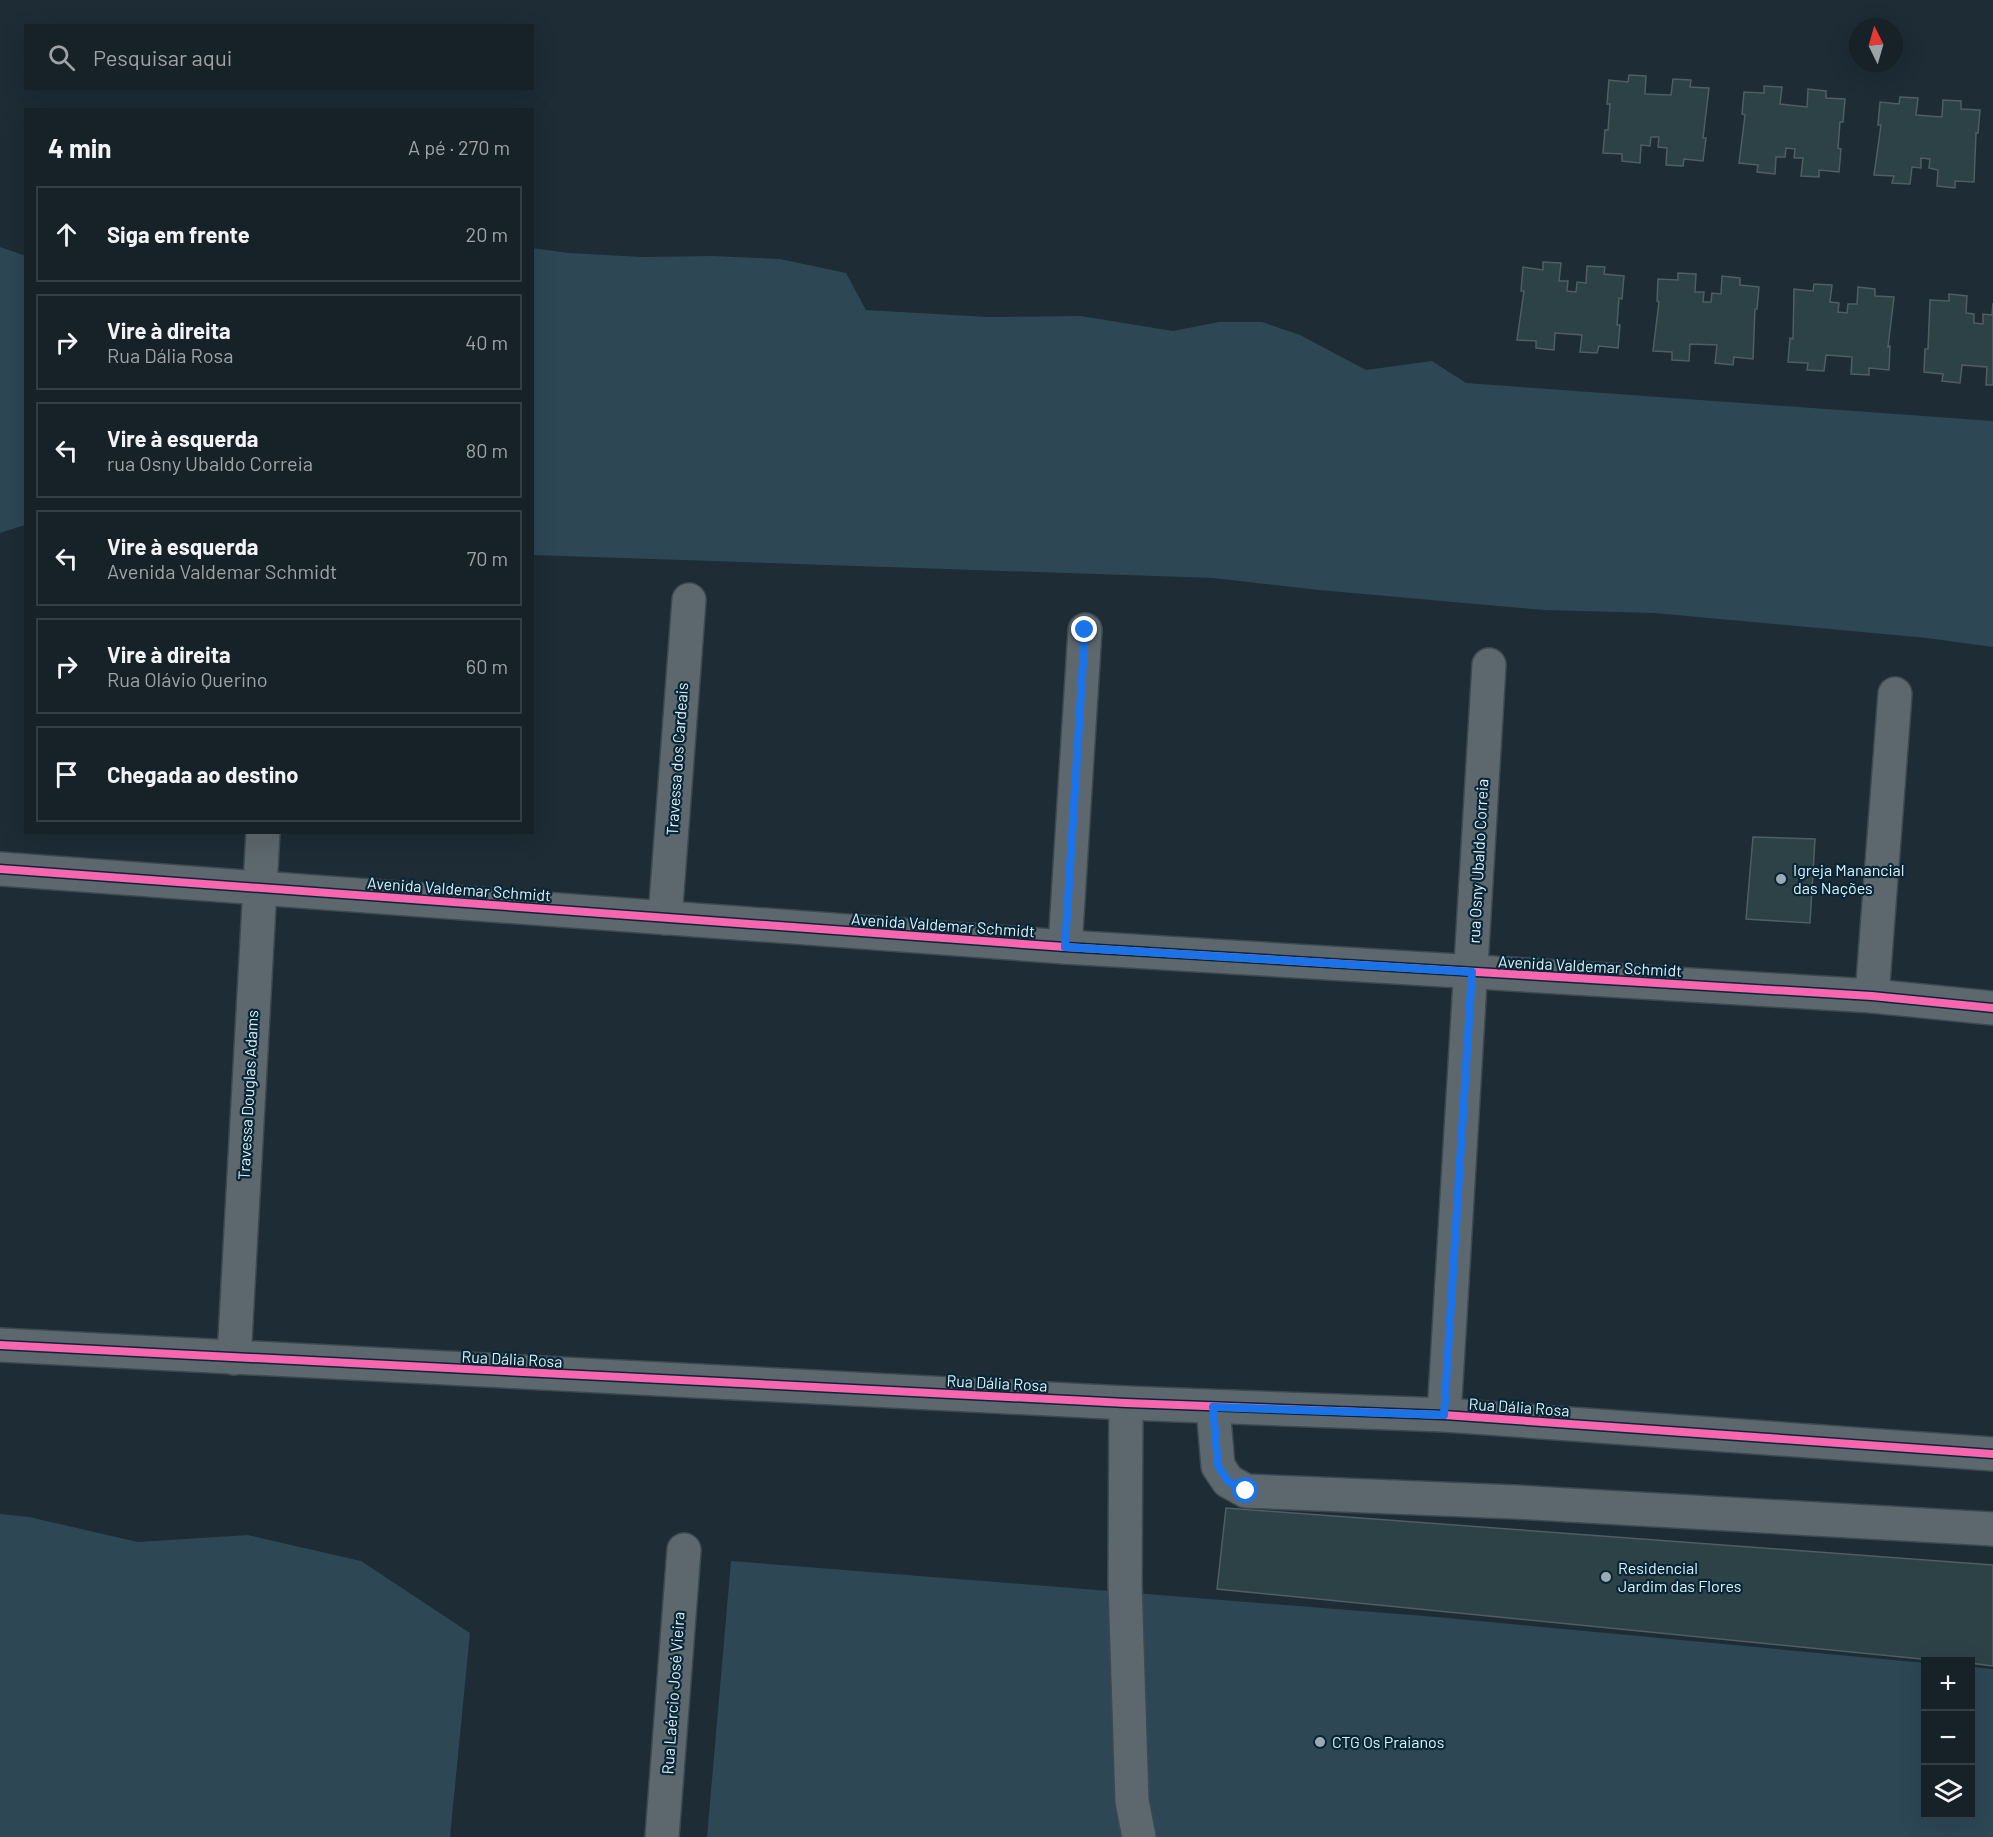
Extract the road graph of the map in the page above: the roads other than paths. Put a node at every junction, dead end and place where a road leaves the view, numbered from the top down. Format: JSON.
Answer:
{"nodes":[{"id":1,"x":689,"y":600,"type":"dead end"},
{"id":2,"x":1085,"y":630,"type":"dead end"},
{"id":3,"x":1489,"y":665,"type":"dead end"},
{"id":4,"x":1895,"y":694,"type":"dead end"},
{"id":5,"x":263,"y":834,"type":"edge"},
{"id":6,"x":0,"y":869,"type":"edge"},
{"id":7,"x":260,"y":888,"type":"junction"},
{"id":8,"x":664,"y":918,"type":"junction"},
{"id":9,"x":1065,"y":947,"type":"junction"},
{"id":10,"x":1472,"y":972,"type":"junction"},
{"id":11,"x":1872,"y":996,"type":"junction"},
{"id":12,"x":1993,"y":1008,"type":"edge"},
{"id":13,"x":0,"y":1346,"type":"edge"},
{"id":14,"x":234,"y":1358,"type":"junction"},
{"id":15,"x":1126,"y":1403,"type":"junction"},
{"id":16,"x":1213,"y":1407,"type":"junction"},
{"id":17,"x":1444,"y":1415,"type":"junction"},
{"id":18,"x":1993,"y":1454,"type":"edge"},
{"id":19,"x":1993,"y":1529,"type":"edge"},
{"id":20,"x":684,"y":1550,"type":"dead end"},
{"id":21,"x":662,"y":1837,"type":"edge"},
{"id":22,"x":1139,"y":1837,"type":"edge"}],
"edges":[{"from":1,"to":8,"type":"street","name":"Travessa dos Cardeais"},
{"from":2,"to":9,"type":"street"},
{"from":3,"to":10,"type":"street","name":"rua Osny Ubaldo Correia"},
{"from":4,"to":11,"type":"street"},
{"from":5,"to":7,"type":"street","name":"Travessa Douglas Adams"},
{"from":6,"to":7,"type":"street","name":"Avenida Valdemar Schmidt"},
{"from":7,"to":8,"type":"street","name":"Avenida Valdemar Schmidt"},
{"from":7,"to":14,"type":"street","name":"Travessa Douglas Adams"},
{"from":8,"to":9,"type":"street","name":"Avenida Valdemar Schmidt"},
{"from":9,"to":10,"type":"street","name":"Avenida Valdemar Schmidt"},
{"from":10,"to":11,"type":"street","name":"Avenida Valdemar Schmidt"},
{"from":10,"to":17,"type":"street","name":"rua Osny Ubaldo Correia"},
{"from":11,"to":12,"type":"street","name":"Avenida Valdemar Schmidt"},
{"from":13,"to":14,"type":"street","name":"Rua Dália Rosa"},
{"from":14,"to":15,"type":"street","name":"Rua Dália Rosa"},
{"from":15,"to":16,"type":"street","name":"Rua Dália Rosa"},
{"from":15,"to":22,"type":"street"},
{"from":16,"to":17,"type":"street","name":"Rua Dália Rosa"},
{"from":16,"to":19,"type":"street"},
{"from":17,"to":18,"type":"street","name":"Rua Dália Rosa"},
{"from":20,"to":21,"type":"street","name":"Rua Laércio José Vieira"}]}
